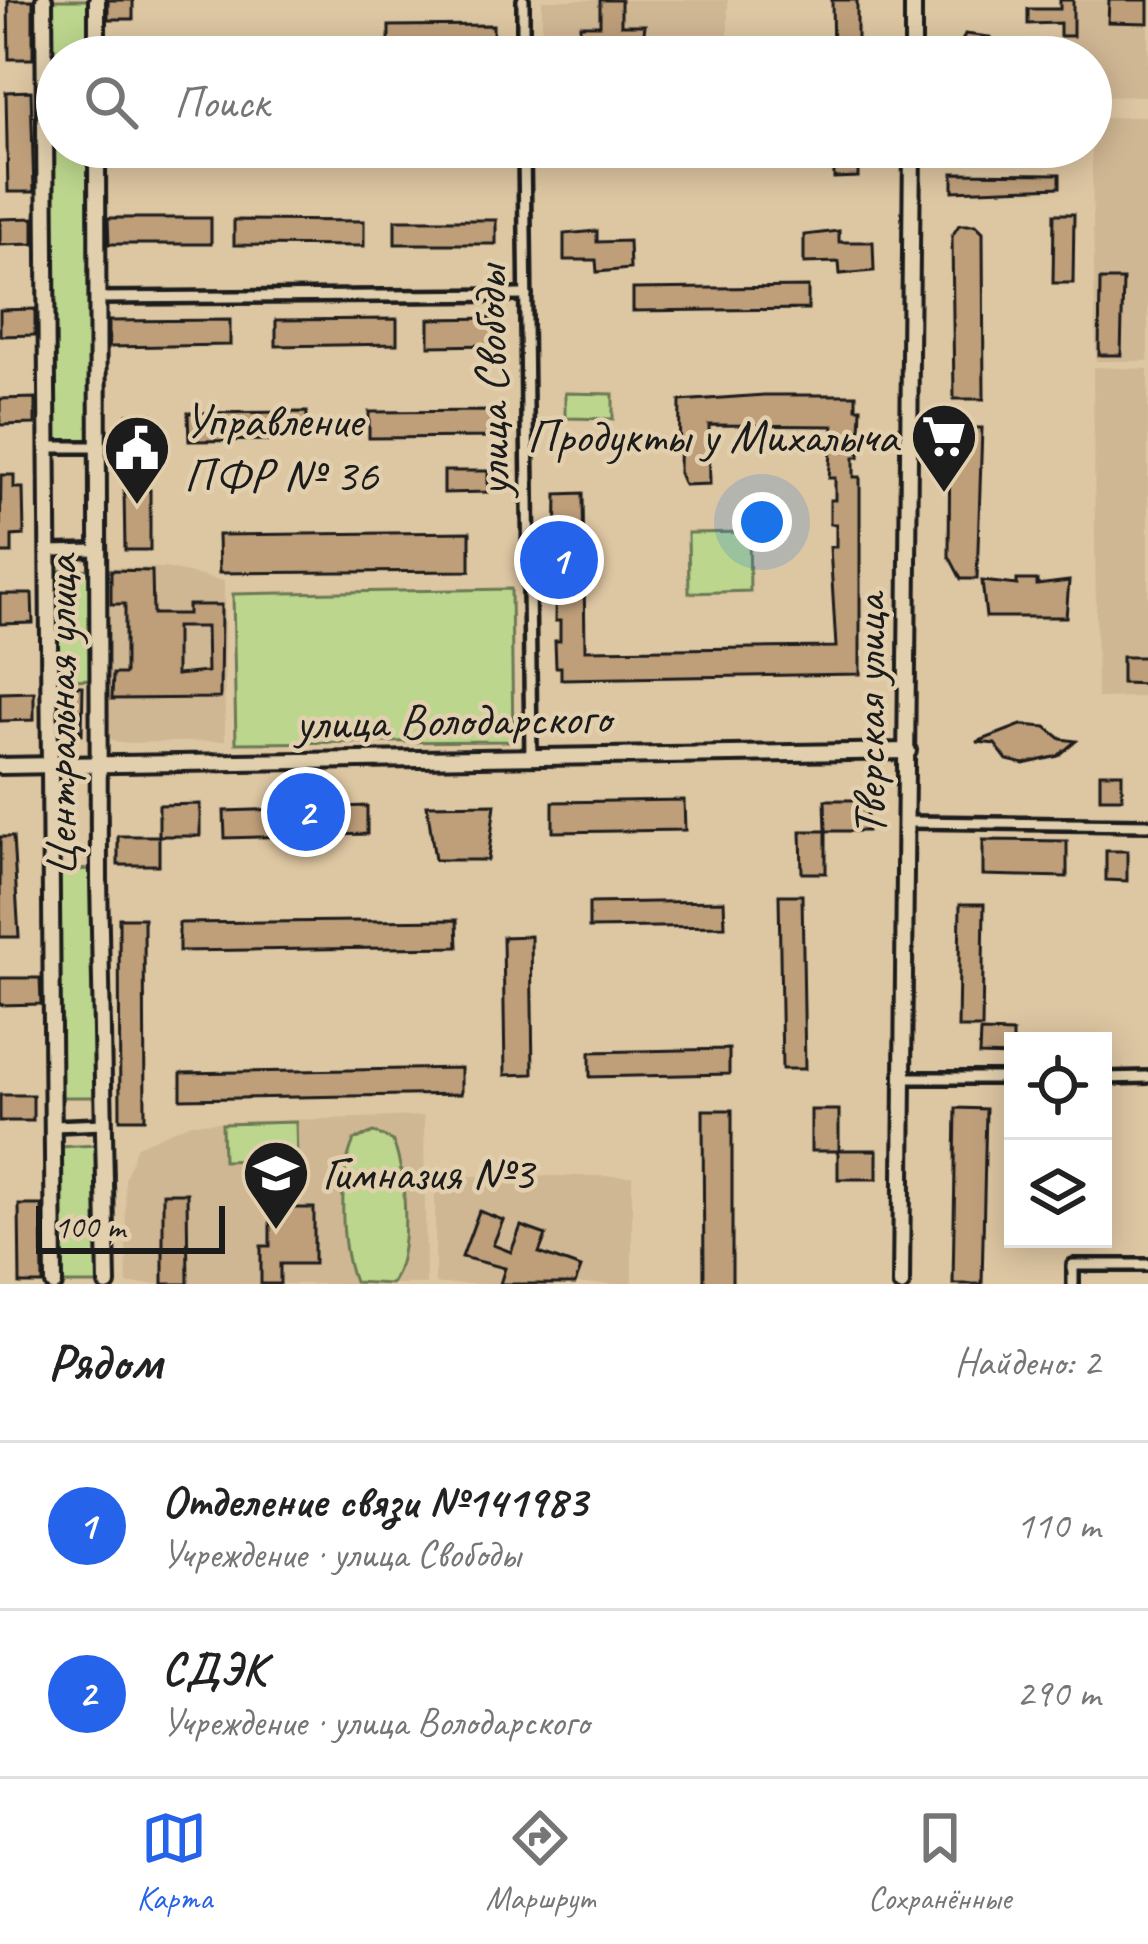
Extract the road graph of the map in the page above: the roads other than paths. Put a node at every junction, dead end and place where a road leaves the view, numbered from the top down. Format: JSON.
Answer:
{"nodes":[{"id":1,"x":44,"y":0,"type":"edge"},
{"id":2,"x":97,"y":0,"type":"edge"},
{"id":3,"x":523,"y":0,"type":"edge"},
{"id":4,"x":913,"y":0,"type":"edge"},
{"id":5,"x":44,"y":36,"type":"edge"},
{"id":6,"x":97,"y":36,"type":"edge"},
{"id":7,"x":523,"y":36,"type":"edge"},
{"id":8,"x":913,"y":36,"type":"edge"},
{"id":9,"x":45,"y":168,"type":"edge"},
{"id":10,"x":98,"y":168,"type":"edge"},
{"id":11,"x":524,"y":168,"type":"edge"},
{"id":12,"x":912,"y":168,"type":"edge"},
{"id":13,"x":526,"y":295,"type":"junction"},
{"id":14,"x":98,"y":298,"type":"junction"},
{"id":15,"x":47,"y":447,"type":"junction"},
{"id":16,"x":98,"y":447,"type":"junction"},
{"id":17,"x":99,"y":550,"type":"junction"},
{"id":18,"x":48,"y":551,"type":"junction"},
{"id":19,"x":908,"y":751,"type":"junction"},
{"id":20,"x":531,"y":758,"type":"junction"},
{"id":21,"x":98,"y":765,"type":"junction"},
{"id":22,"x":0,"y":766,"type":"edge"},
{"id":23,"x":50,"y":766,"type":"junction"},
{"id":24,"x":907,"y":822,"type":"junction"},
{"id":25,"x":1148,"y":825,"type":"edge"},
{"id":26,"x":1148,"y":1077,"type":"edge"},
{"id":27,"x":904,"y":1078,"type":"junction"},
{"id":28,"x":1004,"y":1078,"type":"edge"},
{"id":29,"x":1112,"y":1078,"type":"edge"},
{"id":30,"x":104,"y":1124,"type":"junction"},
{"id":31,"x":53,"y":1126,"type":"junction"},
{"id":32,"x":1148,"y":1265,"type":"edge"},
{"id":33,"x":55,"y":1284,"type":"edge"},
{"id":34,"x":107,"y":1284,"type":"edge"},
{"id":35,"x":901,"y":1284,"type":"edge"},
{"id":36,"x":1073,"y":1284,"type":"edge"}],
"edges":[{"from":1,"to":5,"type":"street","name":"Центральная улица"},
{"from":2,"to":6,"type":"street"},
{"from":3,"to":7,"type":"street"},
{"from":4,"to":8,"type":"street"},
{"from":9,"to":15,"type":"street","name":"Центральная улица"},
{"from":10,"to":14,"type":"street","name":"Центральная улица"},
{"from":11,"to":13,"type":"street","name":"улица Свободы"},
{"from":12,"to":19,"type":"street","name":"Тверская улица"},
{"from":13,"to":14,"type":"street"},
{"from":13,"to":20,"type":"street","name":"улица Свободы"},
{"from":14,"to":16,"type":"street","name":"Центральная улица"},
{"from":15,"to":16,"type":"street"},
{"from":15,"to":18,"type":"street","name":"Центральная улица"},
{"from":16,"to":17,"type":"street","name":"Центральная улица"},
{"from":17,"to":18,"type":"street"},
{"from":17,"to":21,"type":"street","name":"Центральная улица"},
{"from":18,"to":23,"type":"street","name":"Центральная улица"},
{"from":19,"to":20,"type":"street","name":"улица Володарского"},
{"from":19,"to":24,"type":"street","name":"Тверская улица"},
{"from":20,"to":21,"type":"street","name":"улица Володарского"},
{"from":21,"to":23,"type":"street","name":"улица Володарского"},
{"from":21,"to":30,"type":"street","name":"Центральная улица"},
{"from":22,"to":23,"type":"street","name":"улица Володарского"},
{"from":23,"to":31,"type":"street","name":"Центральная улица"},
{"from":24,"to":25,"type":"street"},
{"from":24,"to":27,"type":"street","name":"Тверская улица"},
{"from":26,"to":29,"type":"street"},
{"from":27,"to":28,"type":"street"},
{"from":27,"to":35,"type":"street","name":"Тверская улица"},
{"from":30,"to":31,"type":"street"},
{"from":30,"to":34,"type":"street","name":"Центральная улица"},
{"from":31,"to":33,"type":"street","name":"Центральная улица"},
{"from":32,"to":36,"type":"street"}]}
